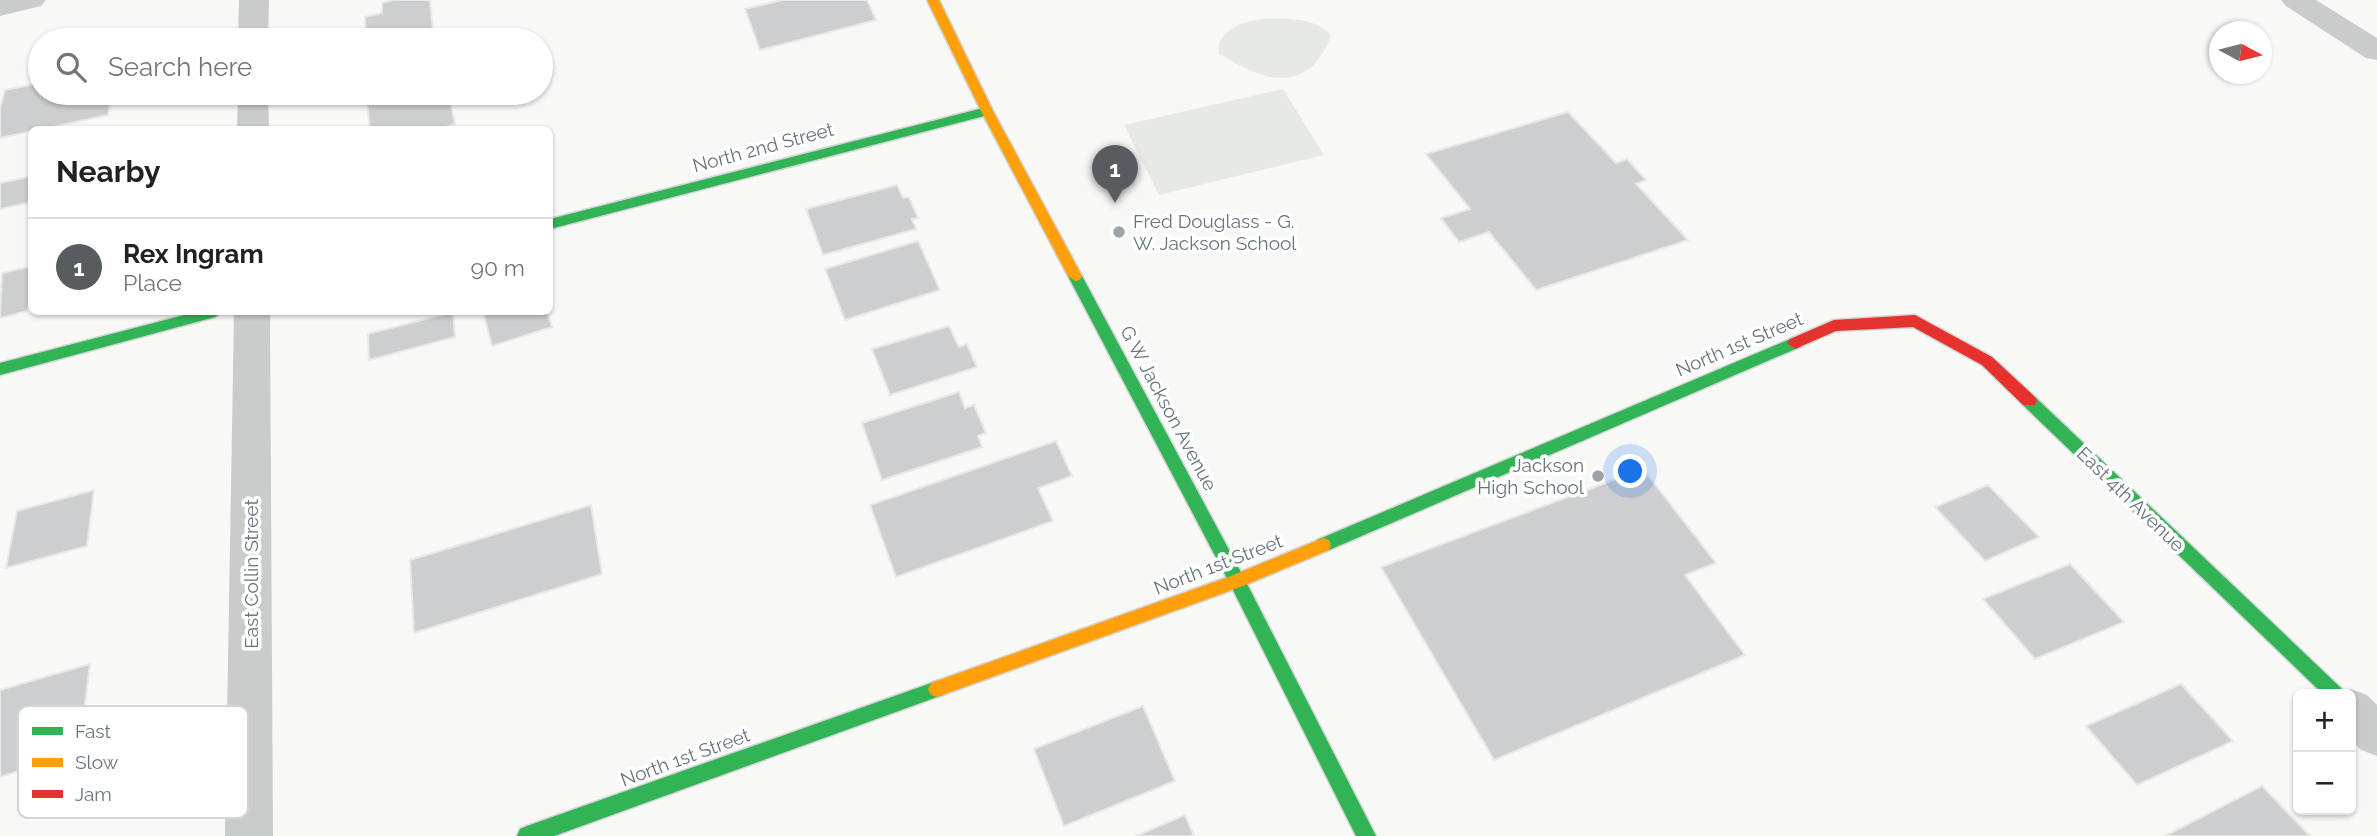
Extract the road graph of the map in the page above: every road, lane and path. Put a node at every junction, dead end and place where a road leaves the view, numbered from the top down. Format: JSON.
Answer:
{"nodes":[{"id":1,"x":31,"y":0,"type":"edge"},
{"id":2,"x":254,"y":0,"type":"edge"},
{"id":3,"x":933,"y":0,"type":"edge"},
{"id":4,"x":2296,"y":0,"type":"edge"},
{"id":5,"x":0,"y":6,"type":"edge"},
{"id":6,"x":253,"y":28,"type":"edge"},
{"id":7,"x":2377,"y":51,"type":"edge"},
{"id":8,"x":253,"y":105,"type":"edge"},
{"id":9,"x":987,"y":111,"type":"junction"},
{"id":10,"x":253,"y":126,"type":"edge"},
{"id":11,"x":553,"y":223,"type":"edge"},
{"id":12,"x":204,"y":315,"type":"edge"},
{"id":13,"x":252,"y":315,"type":"edge"},
{"id":14,"x":1915,"y":321,"type":"joint"},
{"id":15,"x":0,"y":369,"type":"edge"},
{"id":16,"x":1237,"y":581,"type":"junction"},
{"id":17,"x":2330,"y":689,"type":"edge"},
{"id":18,"x":2356,"y":715,"type":"edge"},
{"id":19,"x":2377,"y":735,"type":"edge"},
{"id":20,"x":249,"y":836,"type":"edge"},
{"id":21,"x":527,"y":836,"type":"edge"},
{"id":22,"x":1366,"y":836,"type":"edge"}],
"edges":[{"from":1,"to":5,"type":"street"},
{"from":2,"to":6,"type":"street"},
{"from":3,"to":9,"type":"street","name":"G W Jackson Avenue"},
{"from":4,"to":7,"type":"street"},
{"from":8,"to":10,"type":"street"},
{"from":9,"to":11,"type":"street","name":"North 2nd Street"},
{"from":9,"to":16,"type":"street","name":"G W Jackson Avenue"},
{"from":12,"to":15,"type":"street"},
{"from":13,"to":20,"type":"street","name":"East Collin Street"},
{"from":14,"to":16,"type":"street","name":"North 1st Street"},
{"from":14,"to":17,"type":"street","name":"East 4th Avenue"},
{"from":16,"to":21,"type":"street","name":"North 1st Street"},
{"from":16,"to":22,"type":"street","name":"G W Jackson Avenue"},
{"from":18,"to":19,"type":"street"}]}
